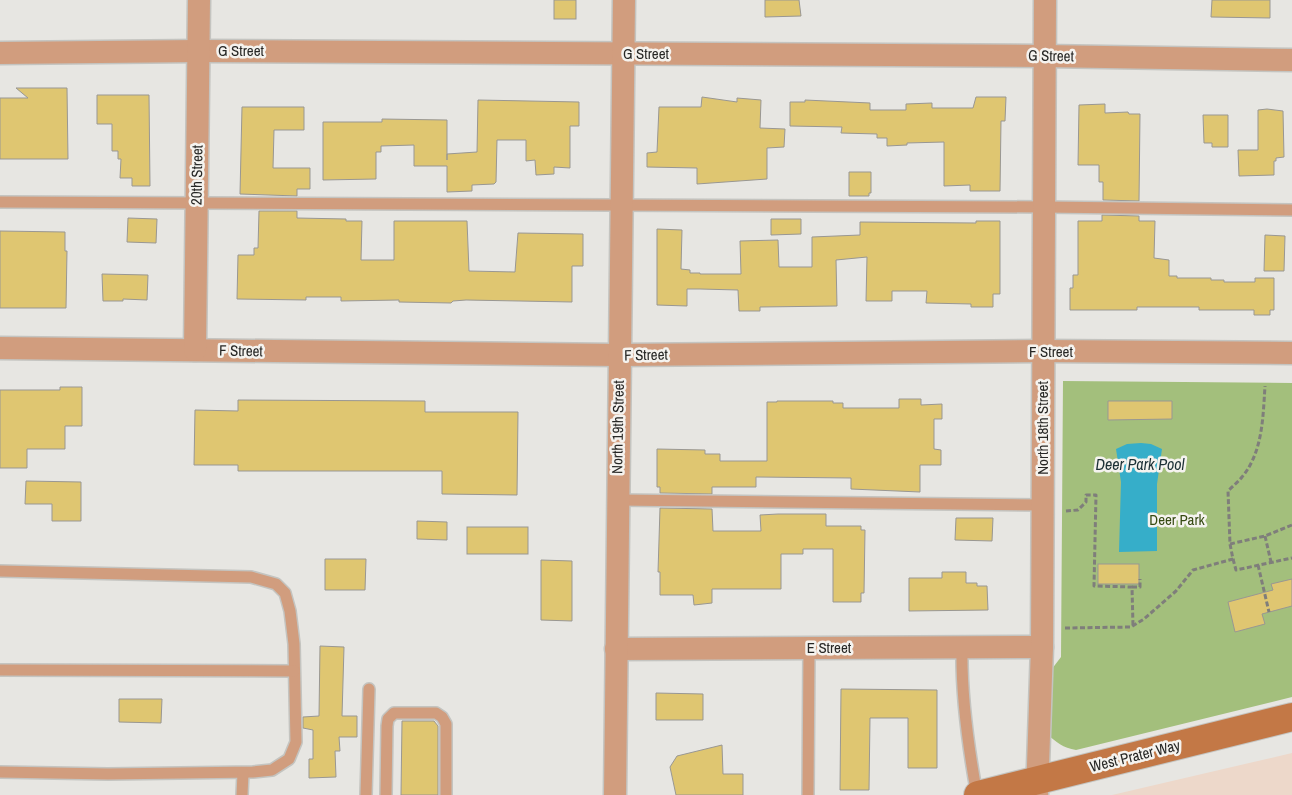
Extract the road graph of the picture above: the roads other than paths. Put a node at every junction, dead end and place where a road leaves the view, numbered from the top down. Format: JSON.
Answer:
{"nodes":[{"id":1,"x":199,"y":0,"type":"edge"},
{"id":2,"x":624,"y":0,"type":"edge"},
{"id":3,"x":1045,"y":0,"type":"edge"},
{"id":4,"x":199,"y":51,"type":"junction"},
{"id":5,"x":0,"y":53,"type":"edge"},
{"id":6,"x":624,"y":53,"type":"junction"},
{"id":7,"x":1045,"y":56,"type":"junction"},
{"id":8,"x":1292,"y":60,"type":"edge"},
{"id":9,"x":0,"y":202,"type":"edge"},
{"id":10,"x":196,"y":202,"type":"junction"},
{"id":11,"x":622,"y":206,"type":"junction"},
{"id":12,"x":1044,"y":207,"type":"junction"},
{"id":13,"x":1292,"y":210,"type":"edge"},
{"id":14,"x":0,"y":348,"type":"edge"},
{"id":15,"x":195,"y":350,"type":"junction"},
{"id":16,"x":1044,"y":351,"type":"junction"},
{"id":17,"x":1292,"y":353,"type":"edge"},
{"id":18,"x":619,"y":355,"type":"junction"},
{"id":19,"x":618,"y":500,"type":"junction"},
{"id":20,"x":1043,"y":505,"type":"junction"},
{"id":21,"x":0,"y":571,"type":"edge"},
{"id":22,"x":1042,"y":647,"type":"junction"},
{"id":23,"x":809,"y":648,"type":"junction"},
{"id":24,"x":962,"y":648,"type":"junction"},
{"id":25,"x":616,"y":649,"type":"junction"},
{"id":26,"x":0,"y":670,"type":"edge"},
{"id":27,"x":294,"y":671,"type":"junction"},
{"id":28,"x":369,"y":689,"type":"dead end"},
{"id":29,"x":1292,"y":717,"type":"edge"},
{"id":30,"x":0,"y":772,"type":"edge"},
{"id":31,"x":243,"y":773,"type":"junction"},
{"id":32,"x":1037,"y":788,"type":"edge"},
{"id":33,"x":242,"y":795,"type":"edge"},
{"id":34,"x":366,"y":795,"type":"edge"},
{"id":35,"x":386,"y":795,"type":"edge"},
{"id":36,"x":446,"y":795,"type":"edge"},
{"id":37,"x":615,"y":795,"type":"edge"},
{"id":38,"x":808,"y":795,"type":"edge"},
{"id":39,"x":977,"y":795,"type":"edge"}],
"edges":[{"from":1,"to":4,"type":"street","name":"20th Street"},
{"from":2,"to":6,"type":"street","name":"North 19th Street"},
{"from":3,"to":7,"type":"street","name":"North 18th Street"},
{"from":4,"to":5,"type":"street","name":"G Street"},
{"from":4,"to":6,"type":"street","name":"G Street"},
{"from":4,"to":10,"type":"street","name":"20th Street"},
{"from":6,"to":7,"type":"street","name":"G Street"},
{"from":6,"to":11,"type":"street","name":"North 19th Street"},
{"from":7,"to":8,"type":"street","name":"G Street"},
{"from":7,"to":12,"type":"street","name":"North 18th Street"},
{"from":9,"to":10,"type":"lane"},
{"from":10,"to":11,"type":"lane"},
{"from":10,"to":15,"type":"street","name":"20th Street"},
{"from":11,"to":12,"type":"lane"},
{"from":11,"to":18,"type":"street","name":"North 19th Street"},
{"from":12,"to":13,"type":"lane"},
{"from":12,"to":16,"type":"street","name":"North 18th Street"},
{"from":14,"to":15,"type":"street","name":"F Street"},
{"from":15,"to":18,"type":"street","name":"F Street"},
{"from":16,"to":17,"type":"street","name":"F Street"},
{"from":16,"to":18,"type":"street","name":"F Street"},
{"from":16,"to":20,"type":"street","name":"North 18th Street"},
{"from":18,"to":19,"type":"street","name":"North 19th Street"},
{"from":19,"to":20,"type":"lane"},
{"from":19,"to":25,"type":"street","name":"North 19th Street"},
{"from":20,"to":22,"type":"street","name":"North 18th Street"},
{"from":21,"to":27,"type":"lane"},
{"from":22,"to":24,"type":"street","name":"E Street"},
{"from":22,"to":32,"type":"street","name":"North 18th Street"},
{"from":23,"to":24,"type":"street","name":"E Street"},
{"from":23,"to":25,"type":"street","name":"E Street"},
{"from":23,"to":38,"type":"lane"},
{"from":24,"to":39,"type":"lane"},
{"from":25,"to":37,"type":"street","name":"North 19th Street"},
{"from":26,"to":27,"type":"lane"},
{"from":27,"to":31,"type":"lane"},
{"from":28,"to":34,"type":"lane"},
{"from":29,"to":32,"type":"main road","name":"West Prater Way"},
{"from":30,"to":31,"type":"lane"},
{"from":31,"to":33,"type":"lane"},
{"from":32,"to":39,"type":"main road","name":"West Prater Way"},
{"from":35,"to":36,"type":"lane"}]}
